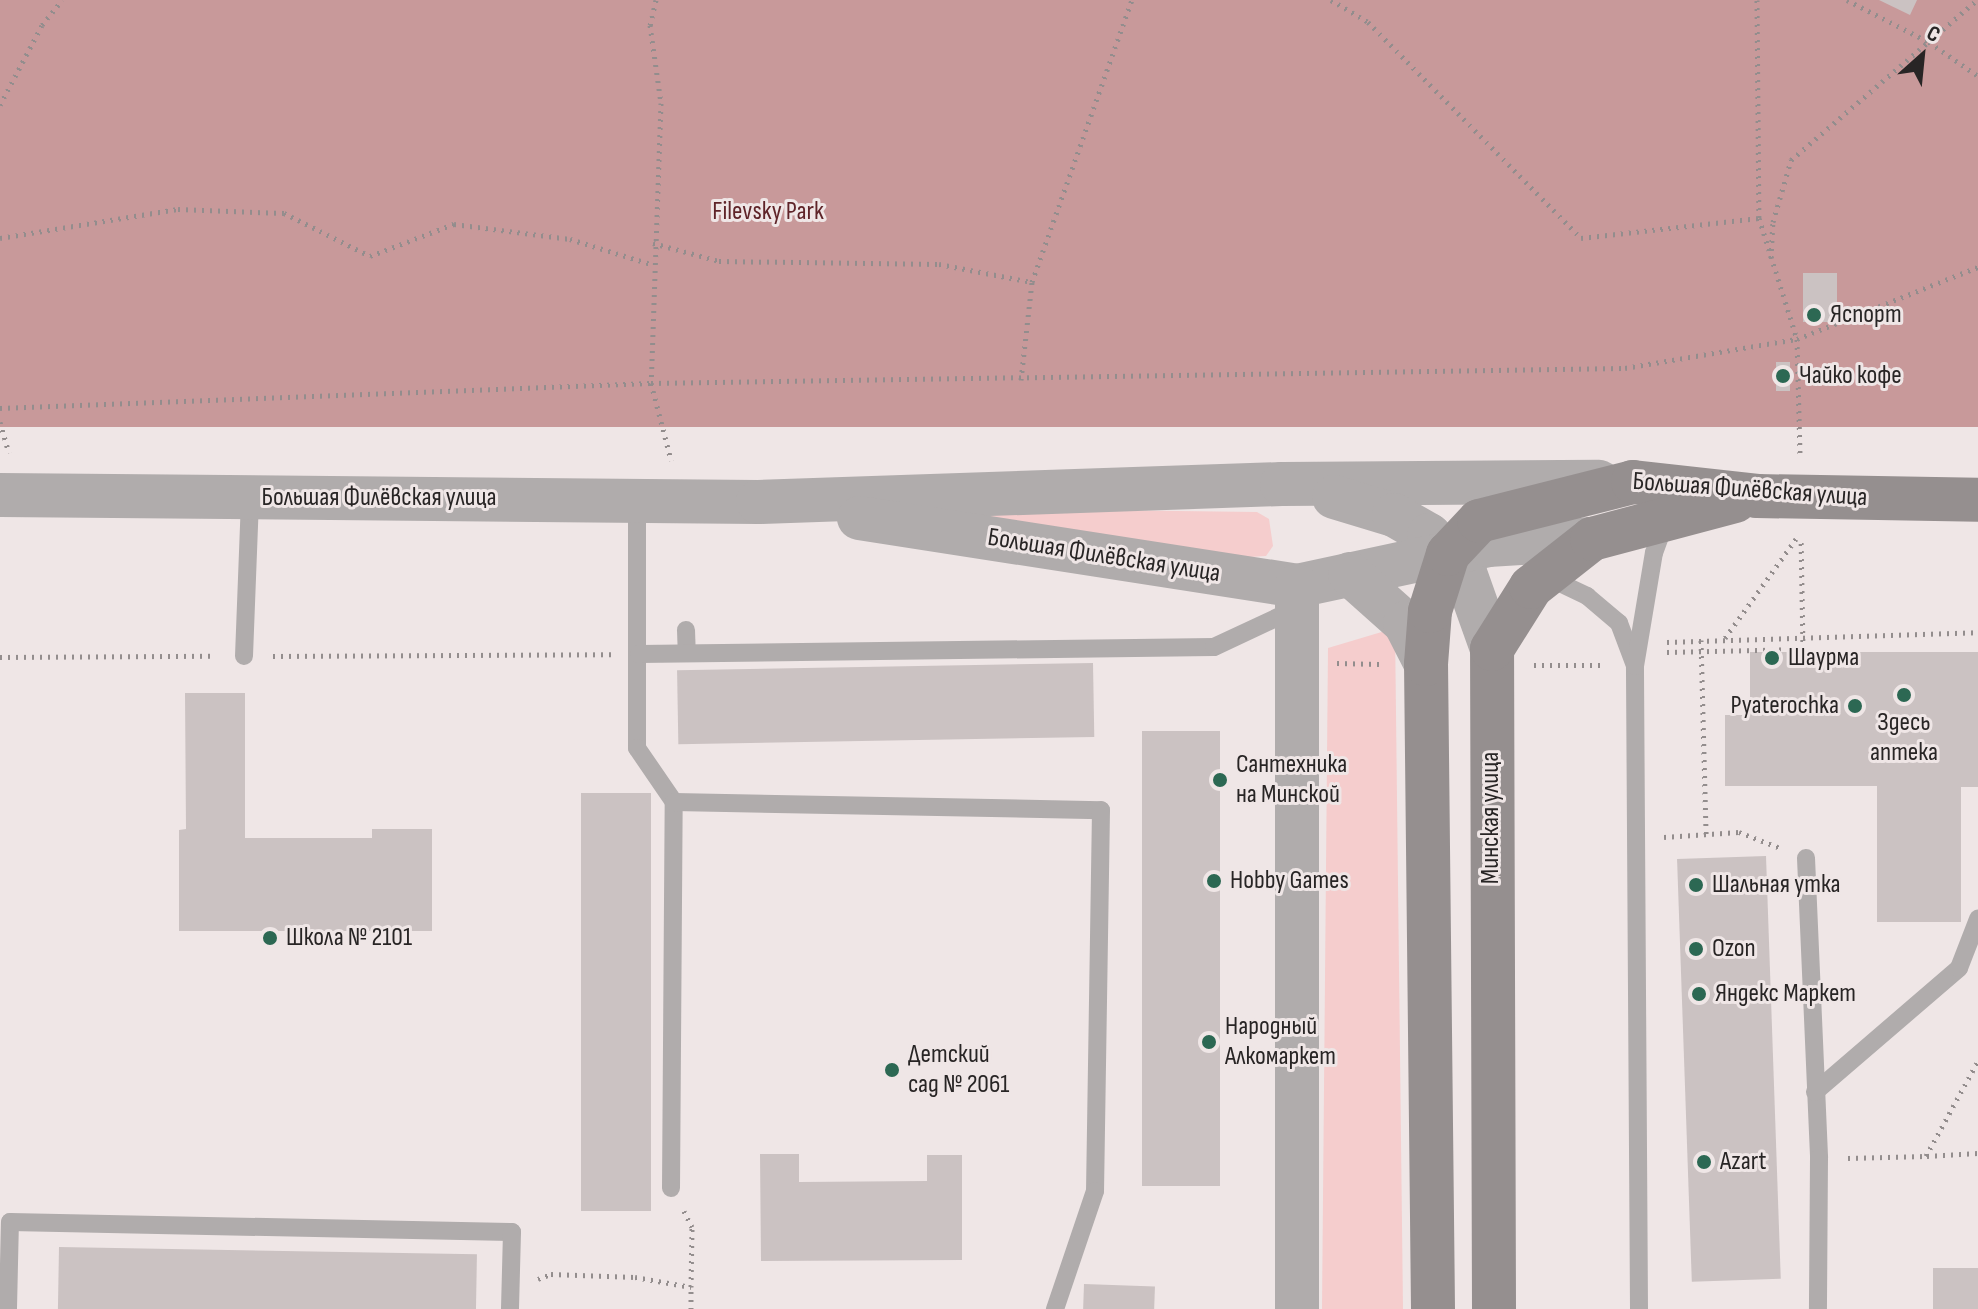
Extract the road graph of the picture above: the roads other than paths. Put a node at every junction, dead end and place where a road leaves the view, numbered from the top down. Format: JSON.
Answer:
{"nodes":[{"id":1,"x":1633,"y":482,"type":"junction"},
{"id":2,"x":1282,"y":484,"type":"junction"},
{"id":3,"x":0,"y":495,"type":"edge"},
{"id":4,"x":1757,"y":496,"type":"junction"},
{"id":5,"x":250,"y":497,"type":"junction"},
{"id":6,"x":637,"y":500,"type":"junction"},
{"id":7,"x":1978,"y":500,"type":"edge"},
{"id":8,"x":758,"y":502,"type":"junction"},
{"id":9,"x":1668,"y":517,"type":"junction"},
{"id":10,"x":1592,"y":539,"type":"junction"},
{"id":11,"x":1448,"y":554,"type":"junction"},
{"id":12,"x":1350,"y":574,"type":"junction"},
{"id":13,"x":1543,"y":575,"type":"junction"},
{"id":14,"x":1298,"y":597,"type":"junction"},
{"id":15,"x":686,"y":630,"type":"dead end"},
{"id":16,"x":1492,"y":649,"type":"junction"},
{"id":17,"x":687,"y":653,"type":"junction"},
{"id":18,"x":639,"y":654,"type":"junction"},
{"id":19,"x":244,"y":656,"type":"road end"},
{"id":20,"x":1410,"y":664,"type":"junction"},
{"id":21,"x":1635,"y":666,"type":"junction"},
{"id":22,"x":674,"y":802,"type":"junction"},
{"id":23,"x":1806,"y":858,"type":"road end"},
{"id":24,"x":1978,"y":919,"type":"edge"},
{"id":25,"x":1815,"y":1092,"type":"junction"},
{"id":26,"x":671,"y":1188,"type":"road end"},
{"id":27,"x":0,"y":1308,"type":"edge"},
{"id":28,"x":510,"y":1309,"type":"edge"},
{"id":29,"x":1055,"y":1309,"type":"edge"},
{"id":30,"x":1297,"y":1309,"type":"edge"},
{"id":31,"x":1433,"y":1309,"type":"edge"},
{"id":32,"x":1494,"y":1309,"type":"edge"},
{"id":33,"x":1639,"y":1309,"type":"edge"},
{"id":34,"x":1818,"y":1309,"type":"edge"}],
"edges":[{"from":1,"to":2,"type":"street","name":"Большая Филёвская улица"},
{"from":1,"to":4,"type":"main road","name":"Большая Филёвская улица"},
{"from":1,"to":11,"type":"main road"},
{"from":2,"to":8,"type":"street","name":"Большая Филёвская улица"},
{"from":2,"to":11,"type":"street","name":"Большая Филёвская улица"},
{"from":3,"to":5,"type":"street","name":"Большая Филёвская улица"},
{"from":4,"to":7,"type":"main road","name":"Большая Филёвская улица"},
{"from":4,"to":9,"type":"main road","name":"Минская улица"},
{"from":5,"to":6,"type":"street","name":"Большая Филёвская улица"},
{"from":5,"to":19,"type":"lane"},
{"from":6,"to":8,"type":"street","name":"Большая Филёвская улица"},
{"from":6,"to":18,"type":"lane"},
{"from":8,"to":14,"type":"street","name":"Большая Филёвская улица"},
{"from":9,"to":10,"type":"main road","name":"Минская улица"},
{"from":9,"to":21,"type":"lane"},
{"from":10,"to":11,"type":"street","name":"Большая Филёвская улица"},
{"from":10,"to":13,"type":"main road","name":"Минская улица"},
{"from":11,"to":12,"type":"street","name":"Большая Филёвская улица"},
{"from":11,"to":16,"type":"street","name":"Большая Филёвская улица"},
{"from":11,"to":20,"type":"main road"},
{"from":12,"to":14,"type":"street","name":"Большая Филёвская улица"},
{"from":12,"to":20,"type":"street"},
{"from":13,"to":16,"type":"main road","name":"Минская улица"},
{"from":13,"to":21,"type":"lane"},
{"from":14,"to":17,"type":"lane"},
{"from":14,"to":30,"type":"street"},
{"from":15,"to":17,"type":"lane"},
{"from":16,"to":32,"type":"main road","name":"Минская улица"},
{"from":17,"to":18,"type":"lane"},
{"from":18,"to":22,"type":"lane"},
{"from":20,"to":31,"type":"main road"},
{"from":21,"to":33,"type":"lane"},
{"from":22,"to":26,"type":"lane"},
{"from":22,"to":29,"type":"lane"},
{"from":23,"to":25,"type":"lane"},
{"from":24,"to":25,"type":"lane"},
{"from":25,"to":34,"type":"lane"},
{"from":27,"to":28,"type":"lane"}]}
